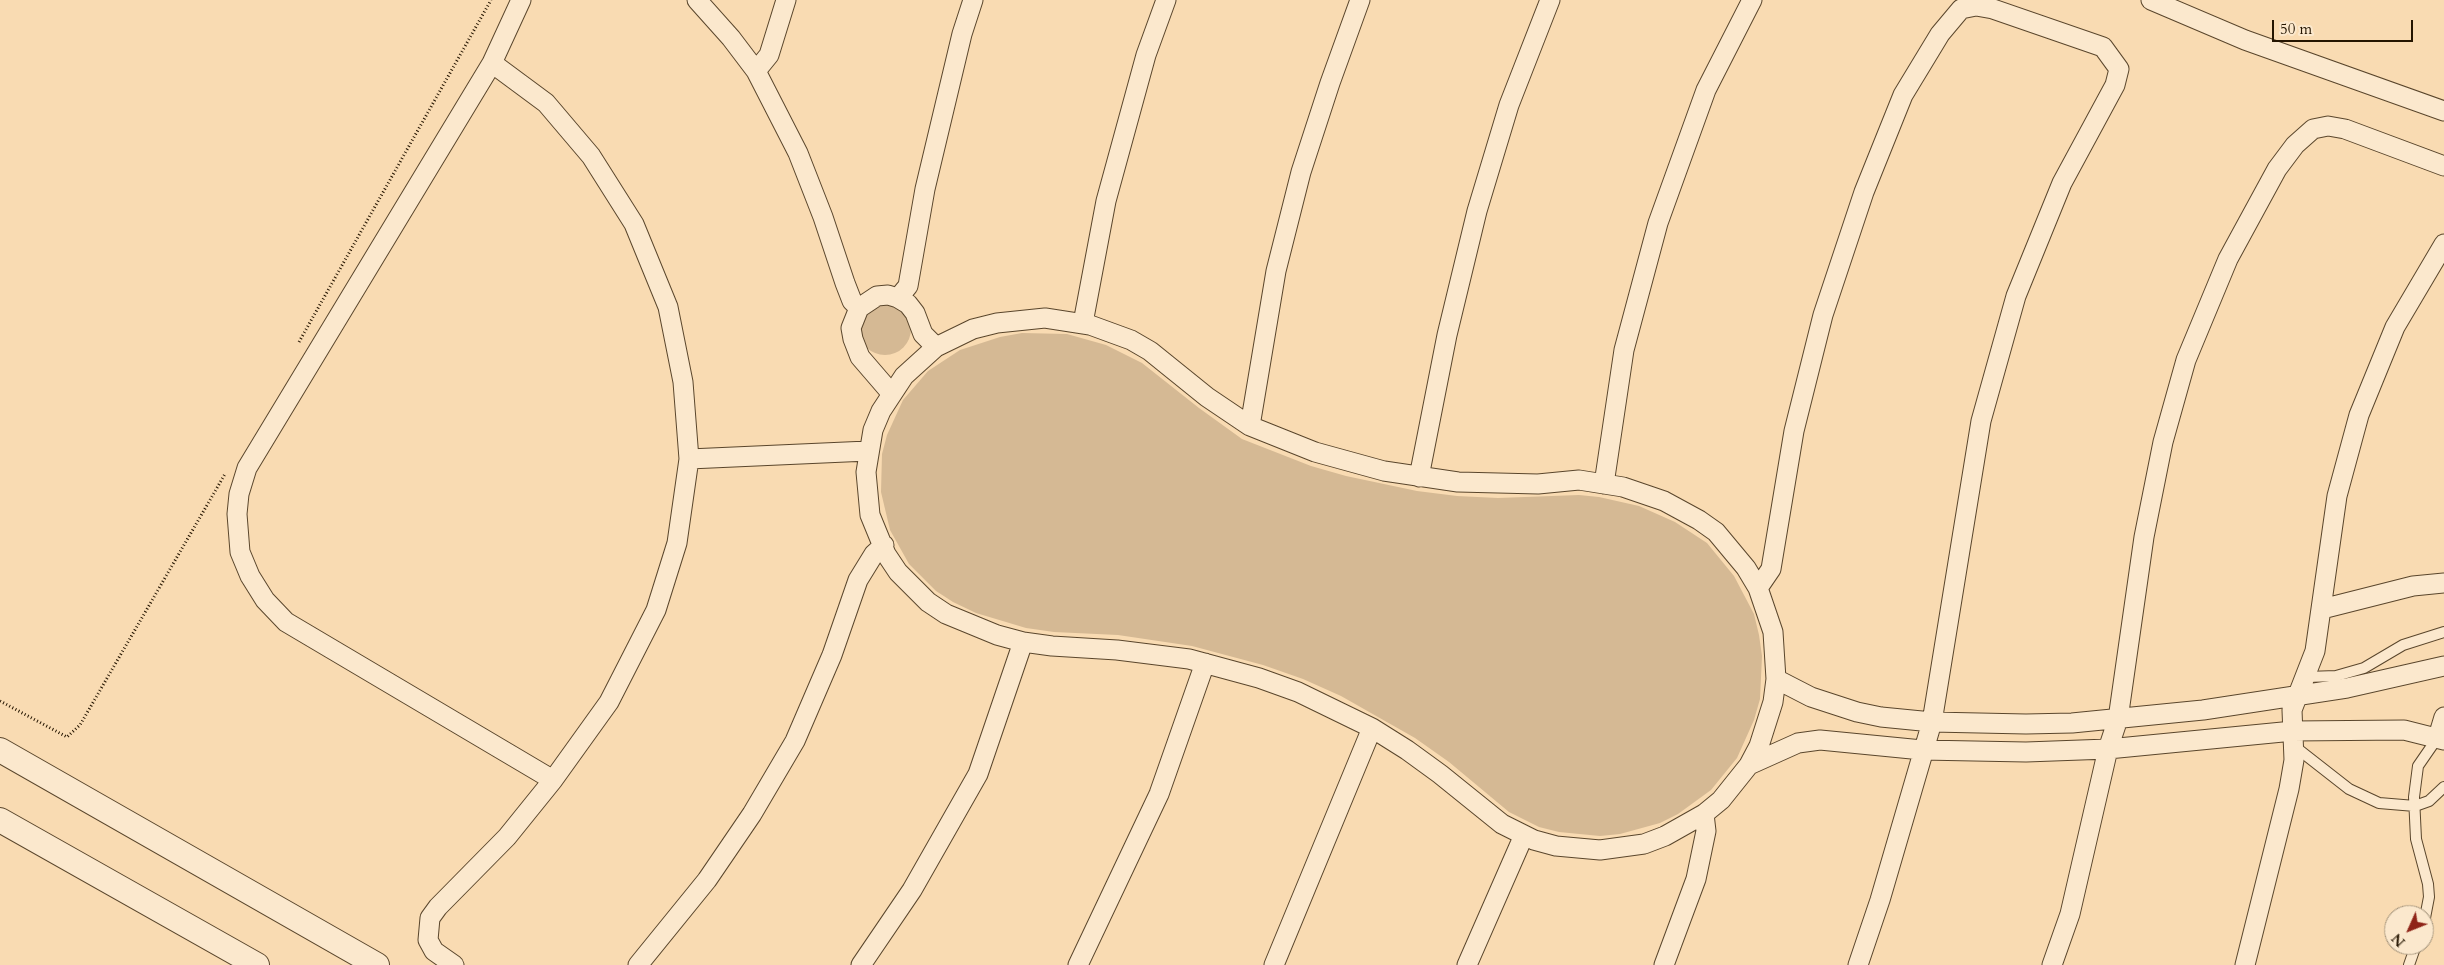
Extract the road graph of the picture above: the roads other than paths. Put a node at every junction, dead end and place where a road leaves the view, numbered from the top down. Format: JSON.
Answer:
{"nodes":[{"id":1,"x":521,"y":0,"type":"edge"},
{"id":2,"x":697,"y":0,"type":"edge"},
{"id":3,"x":786,"y":0,"type":"edge"},
{"id":4,"x":973,"y":0,"type":"edge"},
{"id":5,"x":1166,"y":0,"type":"edge"},
{"id":6,"x":1360,"y":0,"type":"edge"},
{"id":7,"x":1550,"y":0,"type":"edge"},
{"id":8,"x":1752,"y":0,"type":"edge"},
{"id":9,"x":2151,"y":0,"type":"edge"},
{"id":10,"x":492,"y":63,"type":"junction"},
{"id":11,"x":756,"y":71,"type":"junction"},
{"id":12,"x":2444,"y":111,"type":"edge"},
{"id":13,"x":2444,"y":166,"type":"edge"},
{"id":14,"x":2444,"y":244,"type":"edge"},
{"id":15,"x":898,"y":298,"type":"junction"},
{"id":16,"x":859,"y":308,"type":"junction"},
{"id":17,"x":1083,"y":323,"type":"junction"},
{"id":18,"x":936,"y":348,"type":"junction"},
{"id":19,"x":891,"y":392,"type":"junction"},
{"id":20,"x":1250,"y":426,"type":"junction"},
{"id":21,"x":868,"y":451,"type":"junction"},
{"id":22,"x":689,"y":459,"type":"junction"},
{"id":23,"x":1419,"y":478,"type":"junction"},
{"id":24,"x":1604,"y":484,"type":"junction"},
{"id":25,"x":884,"y":545,"type":"junction"},
{"id":26,"x":2444,"y":583,"type":"edge"},
{"id":27,"x":1758,"y":588,"type":"junction"},
{"id":28,"x":2322,"y":609,"type":"junction"},
{"id":29,"x":2444,"y":632,"type":"edge"},
{"id":30,"x":1023,"y":642,"type":"junction"},
{"id":31,"x":1205,"y":663,"type":"junction"},
{"id":32,"x":2444,"y":666,"type":"edge"},
{"id":33,"x":2307,"y":678,"type":"junction"},
{"id":34,"x":1776,"y":679,"type":"junction"},
{"id":35,"x":2298,"y":696,"type":"junction"},
{"id":36,"x":2444,"y":718,"type":"edge"},
{"id":37,"x":2118,"y":719,"type":"junction"},
{"id":38,"x":1932,"y":722,"type":"junction"},
{"id":39,"x":1372,"y":728,"type":"junction"},
{"id":40,"x":2294,"y":738,"type":"junction"},
{"id":41,"x":2441,"y":738,"type":"edge"},
{"id":42,"x":2108,"y":749,"type":"junction"},
{"id":43,"x":0,"y":750,"type":"edge"},
{"id":44,"x":1922,"y":750,"type":"junction"},
{"id":45,"x":1749,"y":765,"type":"junction"},
{"id":46,"x":553,"y":780,"type":"junction"},
{"id":47,"x":2444,"y":787,"type":"edge"},
{"id":48,"x":2415,"y":806,"type":"junction"},
{"id":49,"x":1704,"y":814,"type":"junction"},
{"id":50,"x":0,"y":820,"type":"edge"},
{"id":51,"x":1524,"y":835,"type":"junction"},
{"id":52,"x":2427,"y":905,"type":"edge"},
{"id":53,"x":257,"y":965,"type":"edge"},
{"id":54,"x":377,"y":965,"type":"edge"},
{"id":55,"x":454,"y":965,"type":"edge"},
{"id":56,"x":638,"y":965,"type":"edge"},
{"id":57,"x":861,"y":965,"type":"edge"},
{"id":58,"x":1078,"y":965,"type":"edge"},
{"id":59,"x":1274,"y":965,"type":"edge"},
{"id":60,"x":1468,"y":965,"type":"edge"},
{"id":61,"x":1664,"y":965,"type":"edge"},
{"id":62,"x":1858,"y":965,"type":"edge"},
{"id":63,"x":2052,"y":965,"type":"edge"},
{"id":64,"x":2245,"y":965,"type":"edge"}],
"edges":[{"from":1,"to":10,"type":"street"},
{"from":2,"to":11,"type":"street"},
{"from":3,"to":11,"type":"street"},
{"from":4,"to":15,"type":"street"},
{"from":5,"to":17,"type":"street"},
{"from":6,"to":20,"type":"street"},
{"from":7,"to":23,"type":"street"},
{"from":8,"to":24,"type":"street"},
{"from":9,"to":12,"type":"street"},
{"from":10,"to":22,"type":"street"},
{"from":10,"to":46,"type":"street"},
{"from":11,"to":16,"type":"street"},
{"from":13,"to":37,"type":"street"},
{"from":14,"to":28,"type":"street"},
{"from":15,"to":16,"type":"street"},
{"from":15,"to":18,"type":"street"},
{"from":16,"to":19,"type":"street"},
{"from":17,"to":18,"type":"street"},
{"from":17,"to":20,"type":"street"},
{"from":18,"to":19,"type":"street"},
{"from":19,"to":21,"type":"street"},
{"from":20,"to":23,"type":"street"},
{"from":21,"to":22,"type":"street"},
{"from":21,"to":25,"type":"street"},
{"from":22,"to":46,"type":"street"},
{"from":23,"to":24,"type":"street"},
{"from":24,"to":27,"type":"street"},
{"from":25,"to":30,"type":"street"},
{"from":25,"to":56,"type":"street"},
{"from":26,"to":28,"type":"street"},
{"from":27,"to":34,"type":"street"},
{"from":27,"to":38,"type":"street"},
{"from":28,"to":33,"type":"street"},
{"from":29,"to":33,"type":"lane"},
{"from":30,"to":31,"type":"street"},
{"from":30,"to":57,"type":"street"},
{"from":31,"to":39,"type":"street"},
{"from":31,"to":58,"type":"street"},
{"from":32,"to":35,"type":"street"},
{"from":33,"to":35,"type":"street"},
{"from":34,"to":38,"type":"street"},
{"from":34,"to":45,"type":"street"},
{"from":35,"to":37,"type":"street"},
{"from":35,"to":40,"type":"street"},
{"from":36,"to":41,"type":"street"},
{"from":37,"to":38,"type":"street"},
{"from":37,"to":42,"type":"street"},
{"from":38,"to":44,"type":"street"},
{"from":39,"to":51,"type":"street"},
{"from":39,"to":59,"type":"street"},
{"from":40,"to":41,"type":"street"},
{"from":40,"to":42,"type":"street"},
{"from":40,"to":48,"type":"lane"},
{"from":40,"to":64,"type":"street"},
{"from":41,"to":48,"type":"lane"},
{"from":42,"to":44,"type":"street"},
{"from":42,"to":63,"type":"street"},
{"from":43,"to":54,"type":"street"},
{"from":44,"to":45,"type":"street"},
{"from":44,"to":62,"type":"street"},
{"from":45,"to":49,"type":"street"},
{"from":46,"to":55,"type":"street"},
{"from":47,"to":48,"type":"lane"},
{"from":48,"to":52,"type":"lane"},
{"from":49,"to":51,"type":"street"},
{"from":49,"to":61,"type":"street"},
{"from":50,"to":53,"type":"street"},
{"from":51,"to":60,"type":"street"}]}
